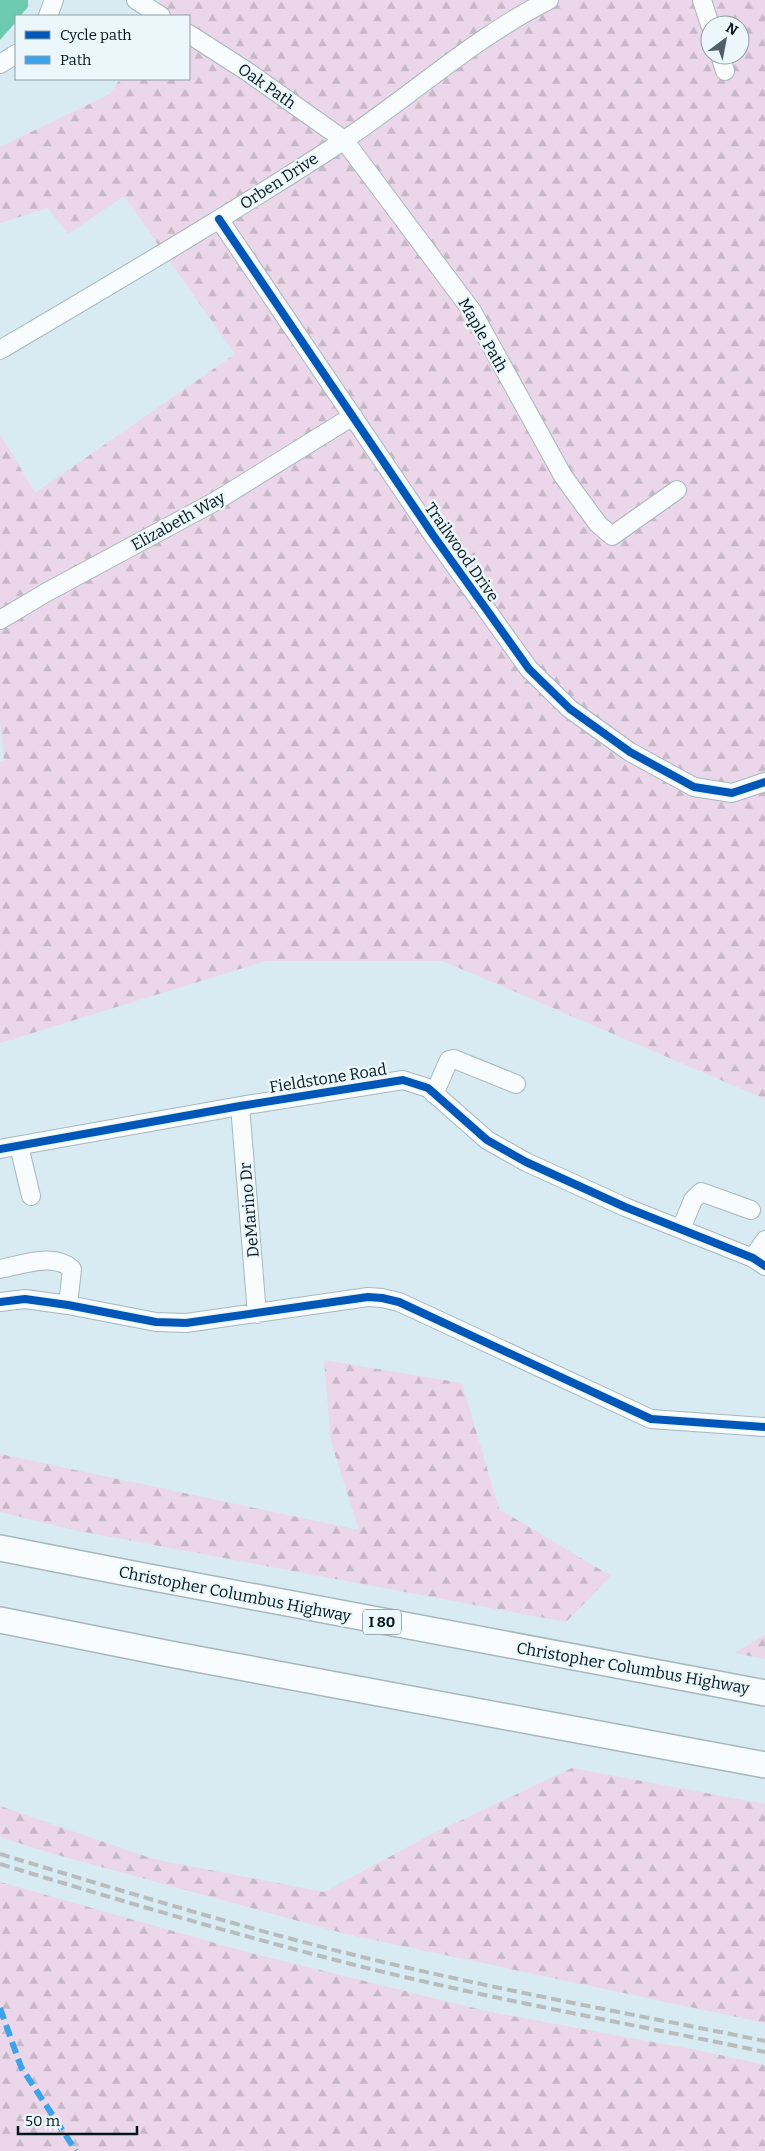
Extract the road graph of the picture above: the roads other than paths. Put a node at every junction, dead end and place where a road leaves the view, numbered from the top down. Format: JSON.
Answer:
{"nodes":[{"id":1,"x":54,"y":0,"type":"edge"},
{"id":2,"x":136,"y":0,"type":"edge"},
{"id":3,"x":549,"y":0,"type":"edge"},
{"id":4,"x":702,"y":0,"type":"edge"},
{"id":5,"x":48,"y":15,"type":"edge"},
{"id":6,"x":159,"y":15,"type":"edge"},
{"id":7,"x":707,"y":15,"type":"edge"},
{"id":8,"x":190,"y":35,"type":"edge"},
{"id":9,"x":15,"y":55,"type":"edge"},
{"id":10,"x":0,"y":64,"type":"edge"},
{"id":11,"x":344,"y":140,"type":"junction"},
{"id":12,"x":219,"y":219,"type":"junction"},
{"id":13,"x":0,"y":350,"type":"edge"},
{"id":14,"x":352,"y":416,"type":"junction"},
{"id":15,"x":677,"y":490,"type":"dead end"},
{"id":16,"x":0,"y":620,"type":"edge"},
{"id":17,"x":765,"y":782,"type":"edge"},
{"id":18,"x":516,"y":1084,"type":"dead end"},
{"id":19,"x":434,"y":1094,"type":"junction"},
{"id":20,"x":240,"y":1106,"type":"junction"},
{"id":21,"x":19,"y":1146,"type":"junction"},
{"id":22,"x":0,"y":1149,"type":"edge"},
{"id":23,"x":31,"y":1196,"type":"dead end"},
{"id":24,"x":751,"y":1210,"type":"dead end"},
{"id":25,"x":681,"y":1229,"type":"junction"},
{"id":26,"x":765,"y":1240,"type":"edge"},
{"id":27,"x":759,"y":1262,"type":"edge"},
{"id":28,"x":0,"y":1269,"type":"edge"},
{"id":29,"x":0,"y":1302,"type":"edge"},
{"id":30,"x":68,"y":1305,"type":"junction"},
{"id":31,"x":257,"y":1314,"type":"junction"},
{"id":32,"x":765,"y":1426,"type":"edge"},
{"id":33,"x":0,"y":1548,"type":"edge"},
{"id":34,"x":0,"y":1620,"type":"edge"},
{"id":35,"x":765,"y":1693,"type":"edge"},
{"id":36,"x":765,"y":1765,"type":"edge"}],
"edges":[{"from":1,"to":5,"type":"street"},
{"from":2,"to":6,"type":"street"},
{"from":3,"to":11,"type":"street","name":"Orben Drive"},
{"from":4,"to":7,"type":"street"},
{"from":8,"to":11,"type":"street","name":"Oak Path"},
{"from":9,"to":10,"type":"street"},
{"from":11,"to":12,"type":"street","name":"Orben Drive"},
{"from":11,"to":15,"type":"street","name":"Maple Path"},
{"from":12,"to":13,"type":"street","name":"Orben Drive"},
{"from":12,"to":14,"type":"street","name":"Trailwood Drive"},
{"from":14,"to":16,"type":"street","name":"Elizabeth Way"},
{"from":14,"to":17,"type":"street","name":"Trailwood Drive"},
{"from":18,"to":19,"type":"street"},
{"from":19,"to":20,"type":"street","name":"Fieldstone Road"},
{"from":19,"to":25,"type":"street","name":"Fieldstone Road"},
{"from":20,"to":21,"type":"street","name":"Fieldstone Road"},
{"from":20,"to":31,"type":"street","name":"DeMarino Dr"},
{"from":21,"to":22,"type":"street","name":"Fieldstone Road"},
{"from":21,"to":23,"type":"street"},
{"from":24,"to":25,"type":"street"},
{"from":25,"to":27,"type":"street","name":"Fieldstone Road"},
{"from":26,"to":27,"type":"street"},
{"from":28,"to":30,"type":"street"},
{"from":29,"to":30,"type":"street"},
{"from":30,"to":31,"type":"street"},
{"from":31,"to":32,"type":"street"},
{"from":33,"to":35,"type":"highway","name":"Christopher Columbus Highway","number":"I 80"},
{"from":34,"to":36,"type":"highway"}]}
